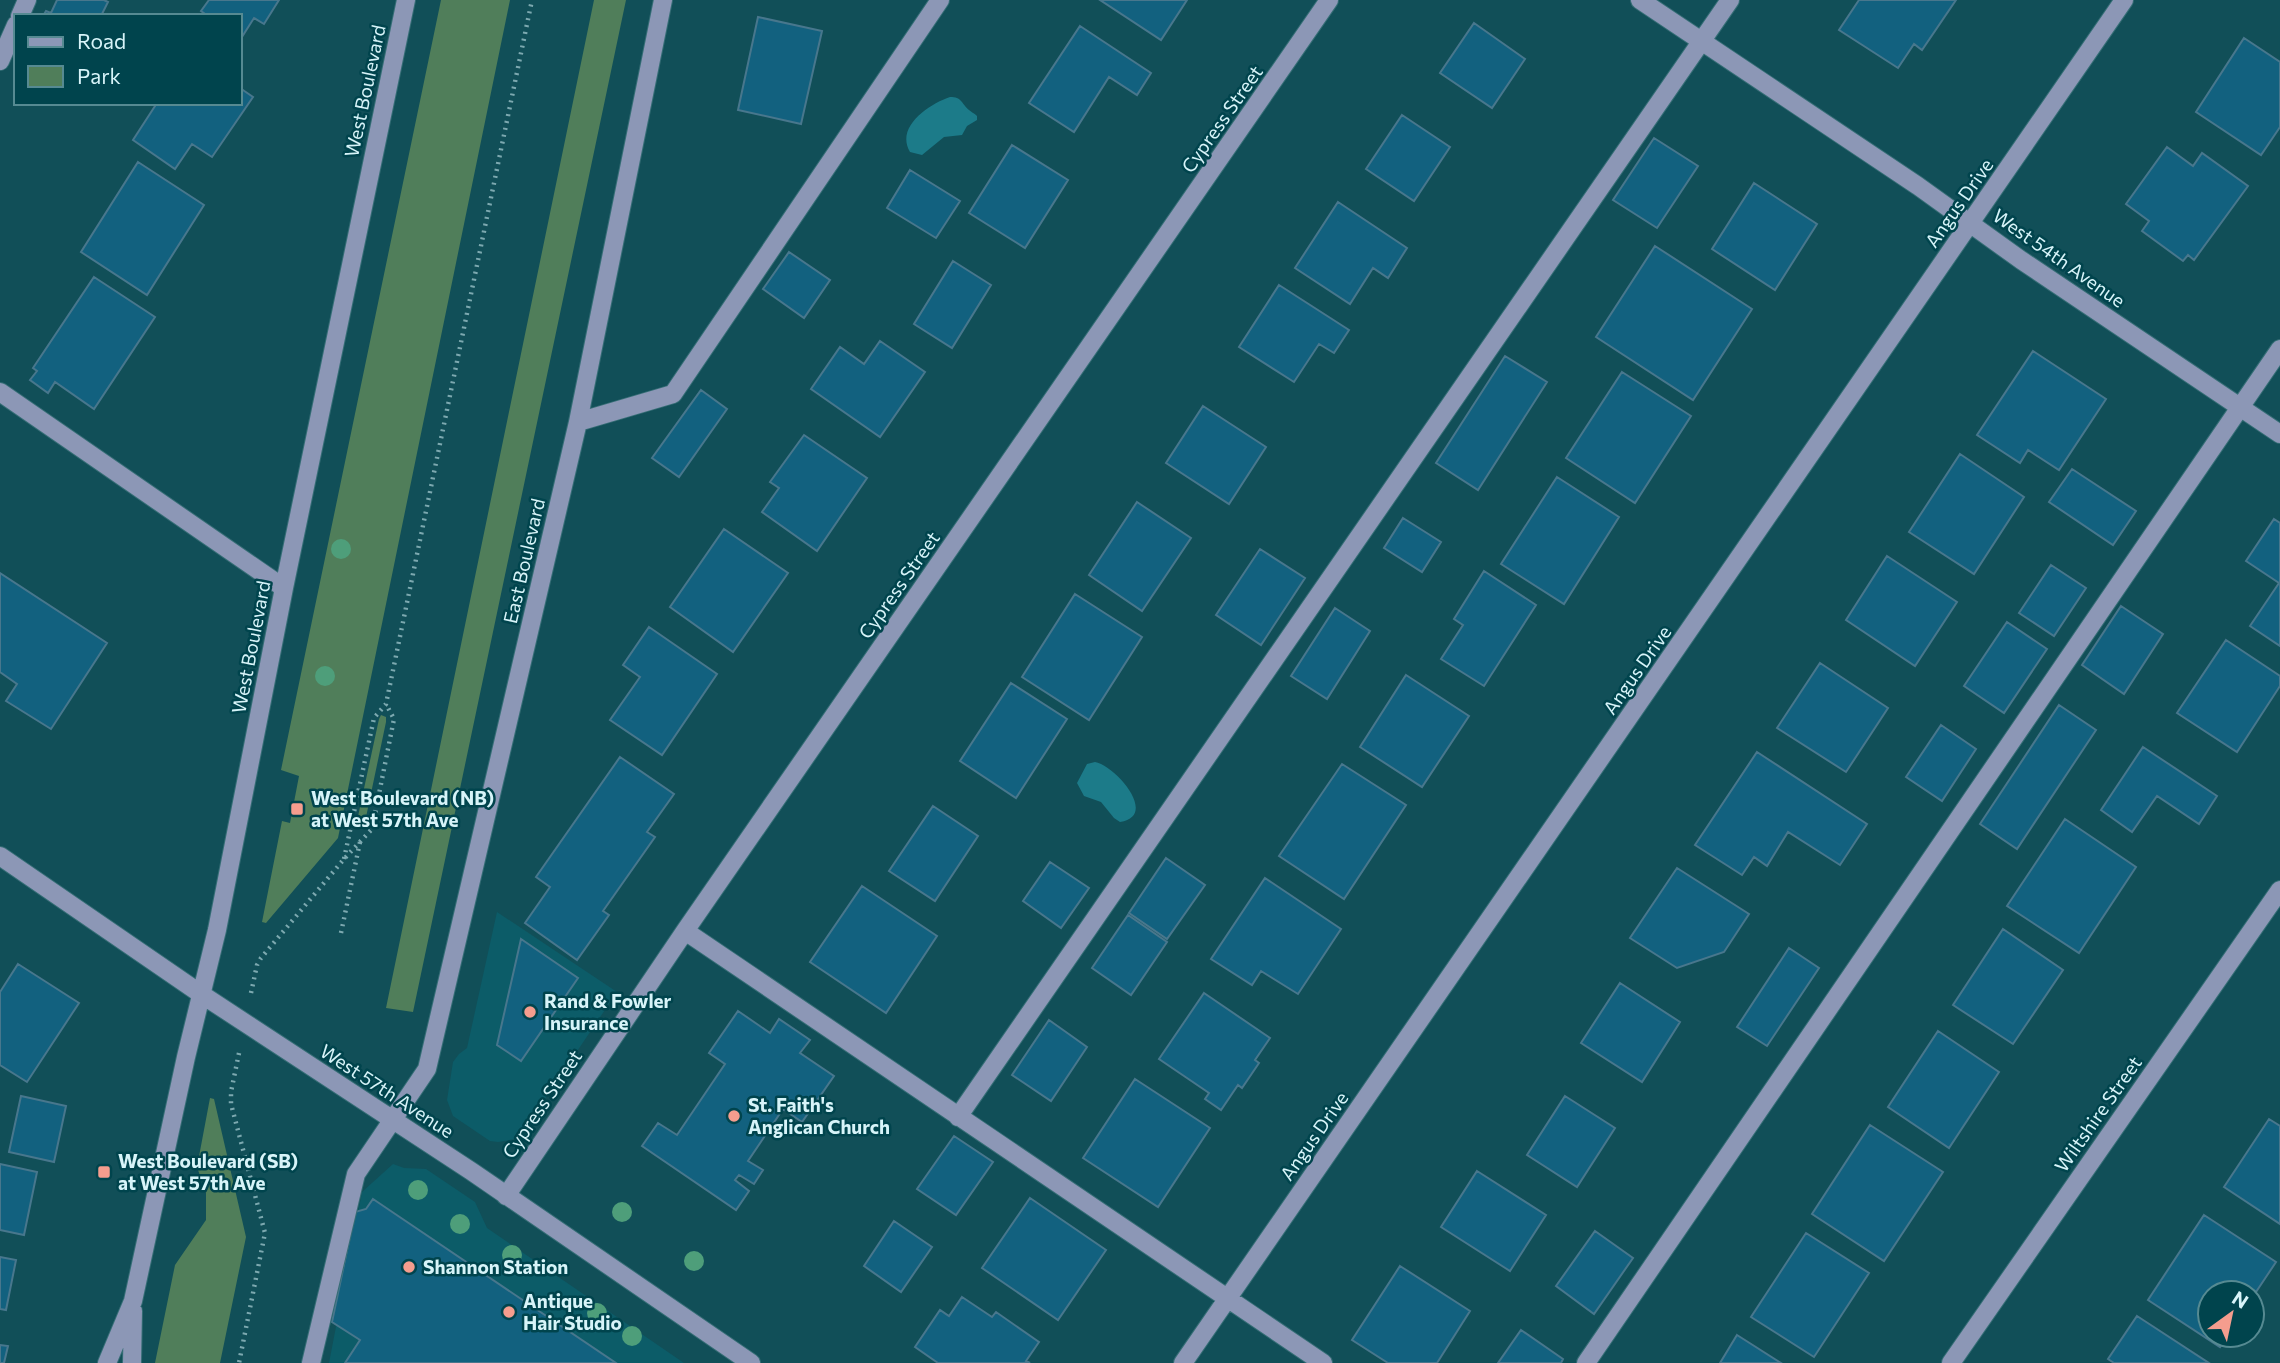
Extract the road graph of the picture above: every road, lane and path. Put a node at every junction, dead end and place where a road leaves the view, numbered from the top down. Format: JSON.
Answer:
{"nodes":[{"id":1,"x":406,"y":0,"type":"edge"},
{"id":2,"x":532,"y":0,"type":"edge"},
{"id":3,"x":663,"y":0,"type":"edge"},
{"id":4,"x":940,"y":0,"type":"edge"},
{"id":5,"x":1329,"y":0,"type":"edge"},
{"id":6,"x":1640,"y":0,"type":"edge"},
{"id":7,"x":1730,"y":0,"type":"edge"},
{"id":8,"x":2124,"y":0,"type":"edge"},
{"id":9,"x":14,"y":30,"type":"edge"},
{"id":10,"x":1702,"y":42,"type":"junction"},
{"id":11,"x":0,"y":61,"type":"edge"},
{"id":12,"x":1971,"y":222,"type":"junction"},
{"id":13,"x":2280,"y":349,"type":"edge"},
{"id":14,"x":0,"y":392,"type":"edge"},
{"id":15,"x":2241,"y":407,"type":"junction"},
{"id":16,"x":578,"y":422,"type":"junction"},
{"id":17,"x":2280,"y":434,"type":"edge"},
{"id":18,"x":284,"y":588,"type":"junction"},
{"id":19,"x":386,"y":704,"type":"junction"},
{"id":20,"x":360,"y":841,"type":"junction"},
{"id":21,"x":0,"y":856,"type":"edge"},
{"id":22,"x":344,"y":859,"type":"junction"},
{"id":23,"x":2280,"y":890,"type":"edge"},
{"id":24,"x":685,"y":931,"type":"junction"},
{"id":25,"x":341,"y":933,"type":"dead end"},
{"id":26,"x":257,"y":965,"type":"dead end"},
{"id":27,"x":201,"y":994,"type":"junction"},
{"id":28,"x":231,"y":1092,"type":"dead end"},
{"id":29,"x":958,"y":1117,"type":"junction"},
{"id":30,"x":393,"y":1121,"type":"junction"},
{"id":31,"x":506,"y":1196,"type":"junction"},
{"id":32,"x":1227,"y":1299,"type":"junction"},
{"id":33,"x":133,"y":1301,"type":"junction"},
{"id":34,"x":107,"y":1363,"type":"edge"},
{"id":35,"x":132,"y":1363,"type":"edge"},
{"id":36,"x":239,"y":1363,"type":"edge"},
{"id":37,"x":311,"y":1363,"type":"edge"},
{"id":38,"x":751,"y":1363,"type":"edge"},
{"id":39,"x":1183,"y":1363,"type":"edge"},
{"id":40,"x":1322,"y":1363,"type":"edge"},
{"id":41,"x":1586,"y":1363,"type":"edge"},
{"id":42,"x":1951,"y":1363,"type":"edge"}],
"edges":[{"from":1,"to":18,"type":"street","name":"West Boulevard"},
{"from":2,"to":19,"type":"path"},
{"from":3,"to":16,"type":"street","name":"East Boulevard"},
{"from":4,"to":16,"type":"street"},
{"from":5,"to":24,"type":"street","name":"Cypress Street"},
{"from":6,"to":10,"type":"street","name":"West 54th Avenue"},
{"from":7,"to":10,"type":"street"},
{"from":8,"to":12,"type":"street","name":"Angus Drive"},
{"from":9,"to":11,"type":"street"},
{"from":10,"to":12,"type":"street","name":"West 54th Avenue"},
{"from":10,"to":29,"type":"street"},
{"from":12,"to":15,"type":"street","name":"West 54th Avenue"},
{"from":12,"to":32,"type":"street","name":"Angus Drive"},
{"from":13,"to":15,"type":"street"},
{"from":14,"to":18,"type":"street"},
{"from":15,"to":17,"type":"street","name":"West 54th Avenue"},
{"from":15,"to":41,"type":"street"},
{"from":16,"to":30,"type":"street","name":"East Boulevard"},
{"from":18,"to":27,"type":"street","name":"West Boulevard"},
{"from":19,"to":20,"type":"path"},
{"from":19,"to":22,"type":"path"},
{"from":20,"to":22,"type":"path"},
{"from":20,"to":25,"type":"path"},
{"from":21,"to":27,"type":"street","name":"West 57th Avenue"},
{"from":22,"to":26,"type":"path"},
{"from":23,"to":42,"type":"street","name":"Wiltshire Street"},
{"from":24,"to":29,"type":"street"},
{"from":24,"to":31,"type":"street","name":"Cypress Street"},
{"from":27,"to":30,"type":"street","name":"West 57th Avenue"},
{"from":27,"to":33,"type":"street","name":"West Boulevard"},
{"from":28,"to":36,"type":"path"},
{"from":29,"to":32,"type":"street"},
{"from":30,"to":31,"type":"street","name":"West 57th Avenue"},
{"from":30,"to":37,"type":"street","name":"East Boulevard"},
{"from":31,"to":38,"type":"street","name":"West 57th Avenue"},
{"from":32,"to":39,"type":"street","name":"Angus Drive"},
{"from":32,"to":40,"type":"street"},
{"from":33,"to":34,"type":"street","name":"West Boulevard"},
{"from":33,"to":35,"type":"street","name":"West Boulevard"}]}
